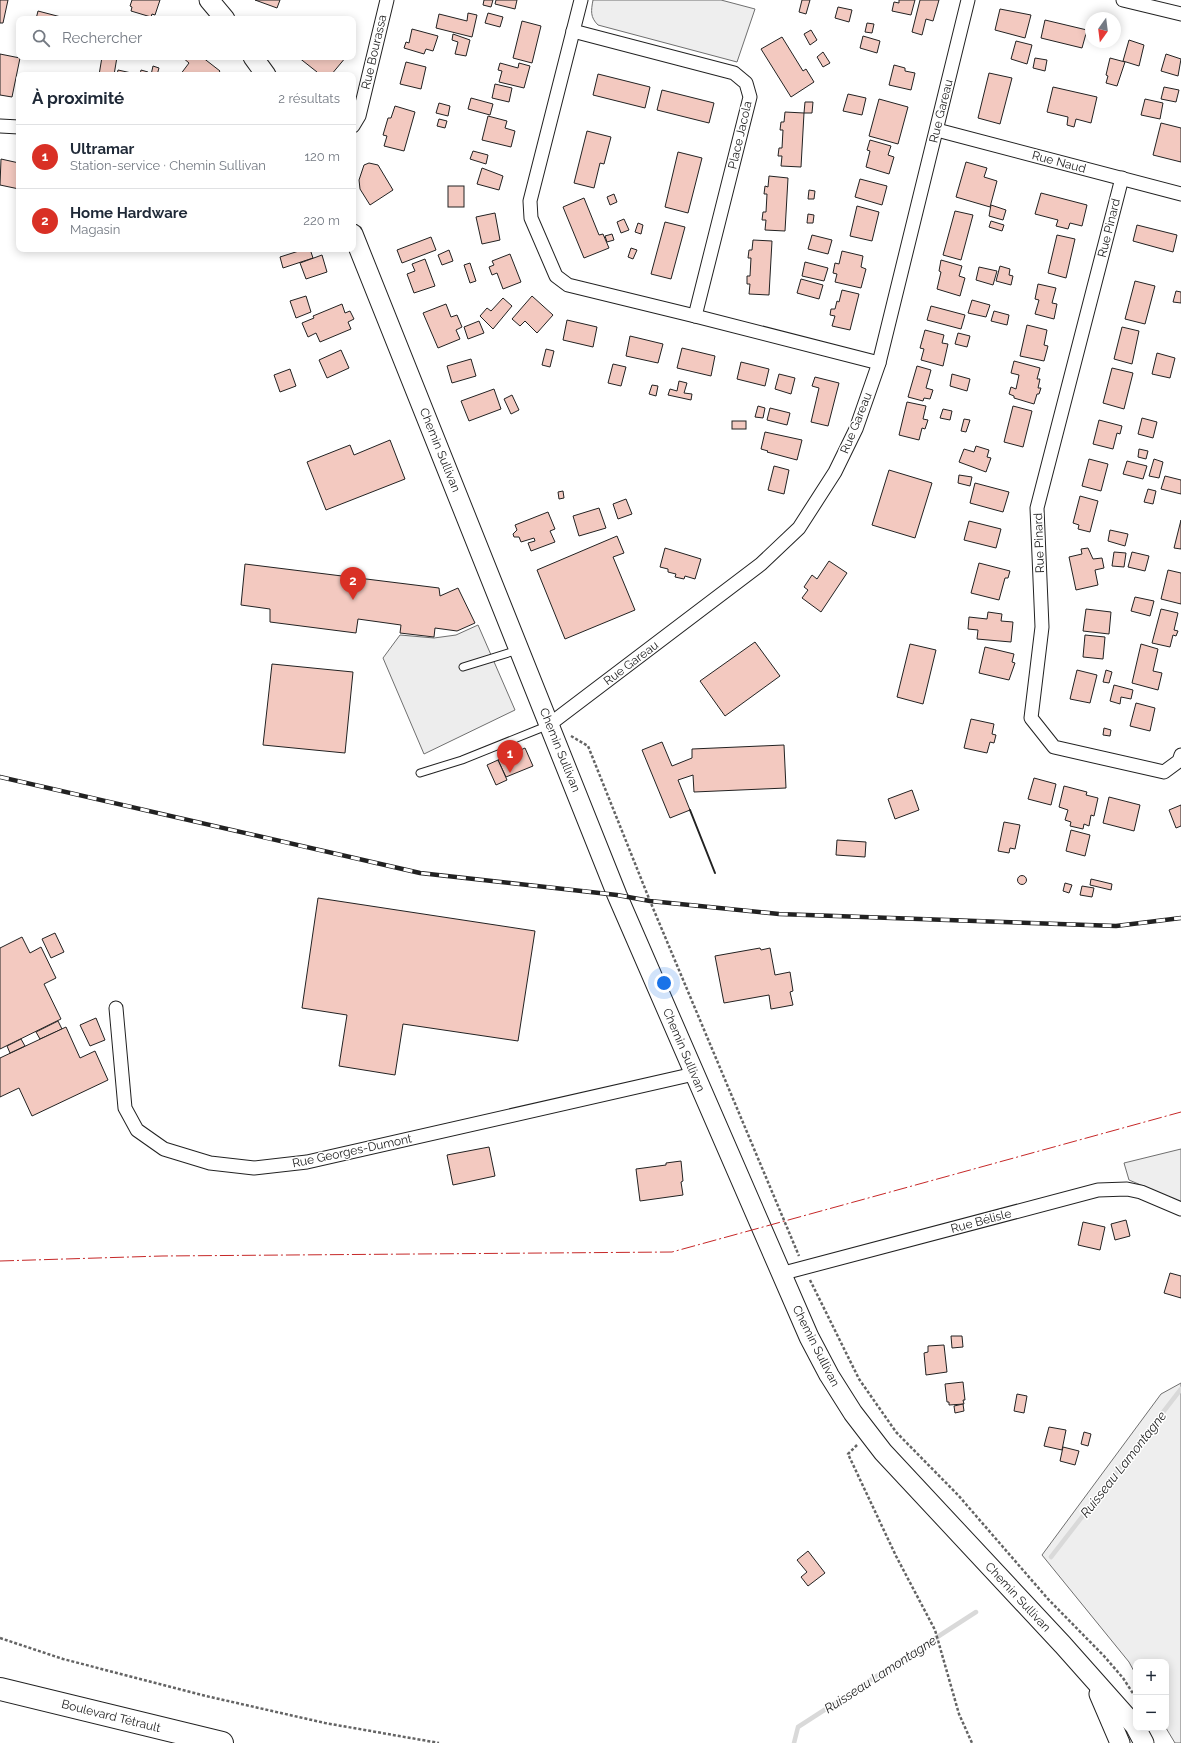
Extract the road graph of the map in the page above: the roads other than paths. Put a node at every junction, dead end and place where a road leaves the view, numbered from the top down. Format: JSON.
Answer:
{"nodes":[{"id":1,"x":210,"y":0,"type":"edge"},
{"id":2,"x":386,"y":0,"type":"edge"},
{"id":3,"x":581,"y":0,"type":"edge"},
{"id":4,"x":968,"y":0,"type":"edge"},
{"id":5,"x":1123,"y":0,"type":"edge"},
{"id":6,"x":1163,"y":5,"type":"edge"},
{"id":7,"x":1181,"y":14,"type":"edge"},
{"id":8,"x":223,"y":16,"type":"edge"},
{"id":9,"x":573,"y":31,"type":"junction"},
{"id":10,"x":255,"y":60,"type":"edge"},
{"id":11,"x":264,"y":72,"type":"edge"},
{"id":12,"x":356,"y":121,"type":"edge"},
{"id":13,"x":0,"y":126,"type":"edge"},
{"id":14,"x":16,"y":127,"type":"edge"},
{"id":15,"x":937,"y":130,"type":"junction"},
{"id":16,"x":1122,"y":178,"type":"junction"},
{"id":17,"x":1181,"y":194,"type":"edge"},
{"id":18,"x":356,"y":241,"type":"edge"},
{"id":19,"x":695,"y":316,"type":"junction"},
{"id":20,"x":879,"y":363,"type":"junction"},
{"id":21,"x":520,"y":649,"type":"junction"},
{"id":22,"x":463,"y":667,"type":"dead end"},
{"id":23,"x":550,"y":724,"type":"junction"},
{"id":24,"x":1181,"y":755,"type":"edge"},
{"id":25,"x":420,"y":773,"type":"dead end"},
{"id":26,"x":116,"y":1008,"type":"dead end"},
{"id":27,"x":694,"y":1074,"type":"junction"},
{"id":28,"x":1181,"y":1209,"type":"edge"},
{"id":29,"x":780,"y":1274,"type":"junction"},
{"id":30,"x":1093,"y":1680,"type":"junction"},
{"id":31,"x":0,"y":1689,"type":"edge"},
{"id":32,"x":222,"y":1743,"type":"edge"},
{"id":33,"x":1120,"y":1743,"type":"edge"},
{"id":34,"x":1144,"y":1743,"type":"edge"}],
"edges":[{"from":1,"to":8,"type":"main road"},
{"from":2,"to":12,"type":"street","name":"Rue Bourassa"},
{"from":3,"to":9,"type":"street"},
{"from":4,"to":15,"type":"street","name":"Rue Gareau"},
{"from":5,"to":6,"type":"street"},
{"from":6,"to":7,"type":"street"},
{"from":9,"to":19,"type":"street"},
{"from":9,"to":19,"type":"street","name":"Place Jacola"},
{"from":10,"to":11,"type":"main road"},
{"from":13,"to":14,"type":"street"},
{"from":15,"to":16,"type":"street","name":"Rue Naud"},
{"from":15,"to":20,"type":"street","name":"Rue Gareau"},
{"from":16,"to":17,"type":"street","name":"Rue Naud"},
{"from":16,"to":24,"type":"street","name":"Rue Pinard"},
{"from":18,"to":21,"type":"main road","name":"Chemin Sullivan"},
{"from":19,"to":20,"type":"street"},
{"from":20,"to":23,"type":"street","name":"Rue Gareau"},
{"from":21,"to":22,"type":"lane"},
{"from":21,"to":23,"type":"main road","name":"Chemin Sullivan"},
{"from":23,"to":25,"type":"lane"},
{"from":23,"to":27,"type":"main road","name":"Chemin Sullivan"},
{"from":26,"to":27,"type":"street","name":"Rue Georges-Dumont"},
{"from":27,"to":29,"type":"main road","name":"Chemin Sullivan"},
{"from":28,"to":29,"type":"street","name":"Rue Bélisle"},
{"from":29,"to":30,"type":"main road","name":"Chemin Sullivan"},
{"from":30,"to":33,"type":"main road","name":"Chemin Sullivan"},
{"from":30,"to":34,"type":"main road","name":"Chemin Sullivan"},
{"from":31,"to":32,"type":"highway","name":"Boulevard Tétrault"}]}
